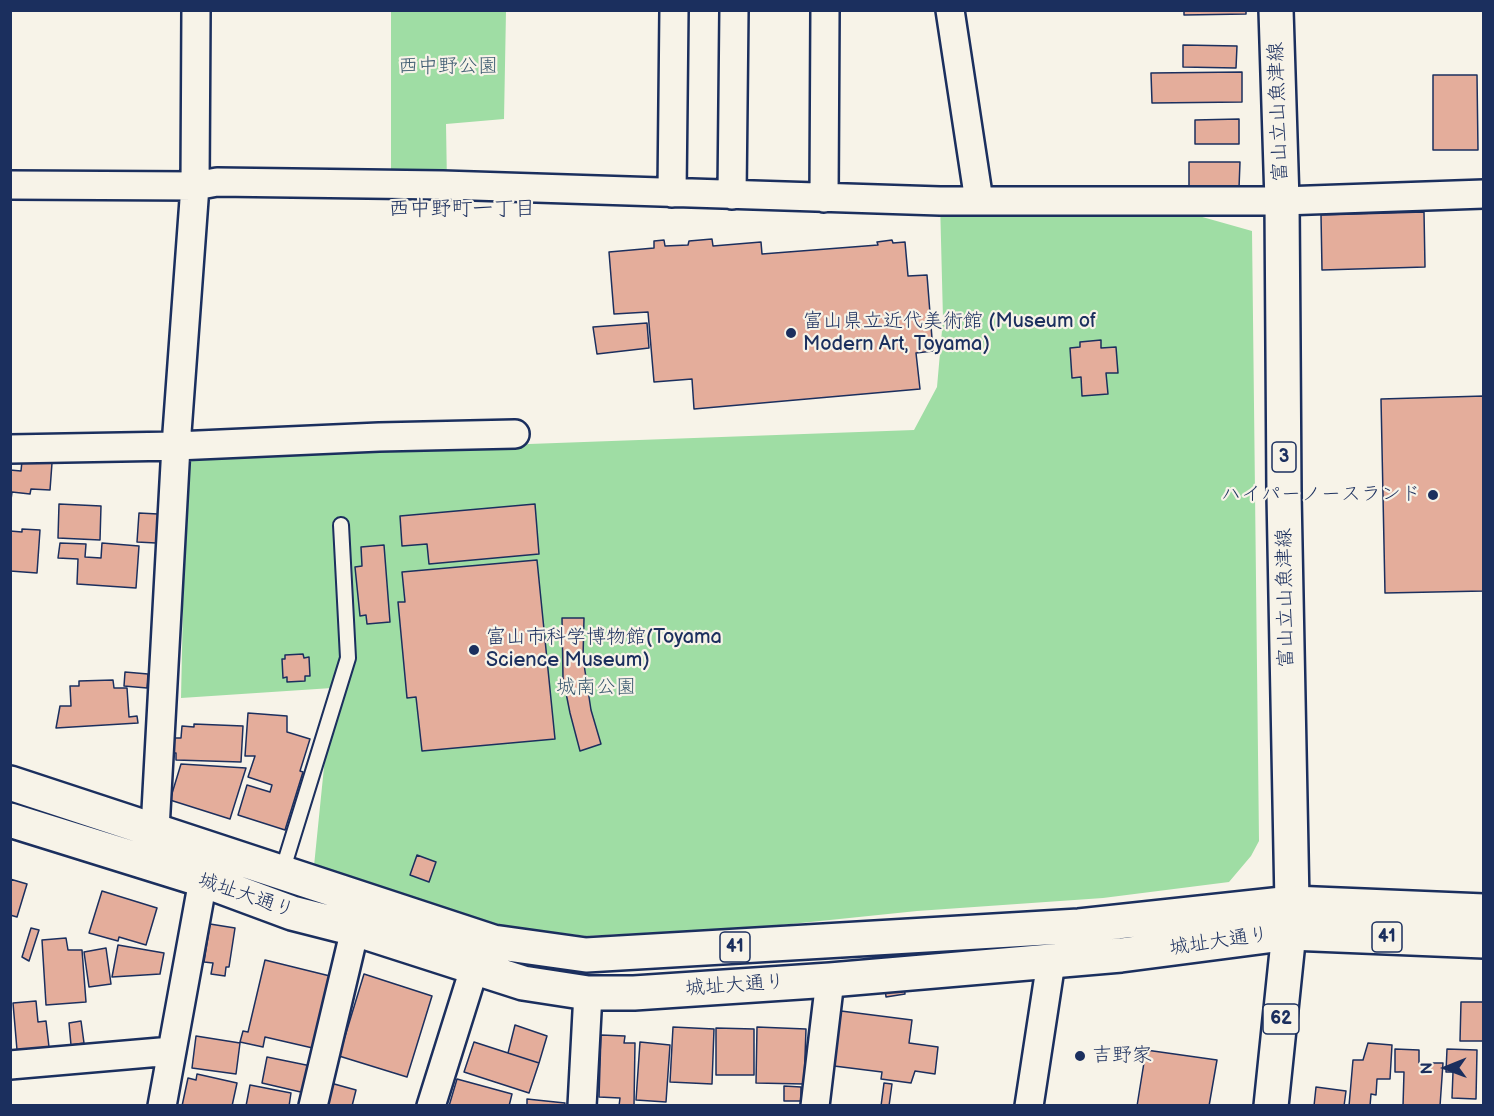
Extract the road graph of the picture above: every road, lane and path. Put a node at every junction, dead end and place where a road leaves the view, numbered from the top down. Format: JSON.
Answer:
{"nodes":[{"id":1,"x":196,"y":10,"type":"edge"},
{"id":2,"x":674,"y":10,"type":"edge"},
{"id":3,"x":734,"y":10,"type":"edge"},
{"id":4,"x":825,"y":10,"type":"edge"},
{"id":5,"x":950,"y":10,"type":"edge"},
{"id":6,"x":1276,"y":10,"type":"edge"},
{"id":7,"x":10,"y":185,"type":"edge"},
{"id":8,"x":195,"y":186,"type":"junction"},
{"id":9,"x":672,"y":193,"type":"junction"},
{"id":10,"x":1484,"y":194,"type":"edge"},
{"id":11,"x":732,"y":195,"type":"junction"},
{"id":12,"x":824,"y":198,"type":"junction"},
{"id":13,"x":979,"y":201,"type":"junction"},
{"id":14,"x":1282,"y":201,"type":"junction"},
{"id":15,"x":515,"y":434,"type":"dead end"},
{"id":16,"x":176,"y":446,"type":"junction"},
{"id":17,"x":10,"y":448,"type":"edge"},
{"id":18,"x":341,"y":525,"type":"dead end"},
{"id":19,"x":10,"y":783,"type":"edge"},
{"id":20,"x":10,"y":820,"type":"edge"},
{"id":21,"x":155,"y":829,"type":"junction"},
{"id":22,"x":282,"y":872,"type":"junction"},
{"id":23,"x":203,"y":880,"type":"junction"},
{"id":24,"x":1484,"y":911,"type":"edge"},
{"id":25,"x":1291,"y":918,"type":"junction"},
{"id":26,"x":355,"y":929,"type":"junction"},
{"id":27,"x":1484,"y":941,"type":"edge"},
{"id":28,"x":1051,"y":962,"type":"junction"},
{"id":29,"x":474,"y":969,"type":"junction"},
{"id":30,"x":830,"y":980,"type":"junction"},
{"id":31,"x":588,"y":993,"type":"junction"},
{"id":32,"x":172,"y":1052,"type":"junction"},
{"id":33,"x":10,"y":1065,"type":"edge"},
{"id":34,"x":162,"y":1106,"type":"edge"},
{"id":35,"x":313,"y":1106,"type":"edge"},
{"id":36,"x":431,"y":1106,"type":"edge"},
{"id":37,"x":582,"y":1106,"type":"edge"},
{"id":38,"x":815,"y":1106,"type":"edge"},
{"id":39,"x":1029,"y":1106,"type":"edge"},
{"id":40,"x":1271,"y":1106,"type":"edge"}],
"edges":[{"from":1,"to":8,"type":"street"},
{"from":2,"to":9,"type":"street"},
{"from":3,"to":11,"type":"street"},
{"from":4,"to":12,"type":"street"},
{"from":5,"to":13,"type":"street"},
{"from":6,"to":14,"type":"main road","name":"富山立山魚津線","number":"3"},
{"from":7,"to":8,"type":"street"},
{"from":8,"to":9,"type":"street"},
{"from":8,"to":16,"type":"street"},
{"from":9,"to":11,"type":"street"},
{"from":10,"to":14,"type":"street"},
{"from":11,"to":12,"type":"street"},
{"from":12,"to":13,"type":"street"},
{"from":13,"to":14,"type":"street"},
{"from":14,"to":25,"type":"main road","name":"富山立山魚津線","number":"3"},
{"from":15,"to":16,"type":"street"},
{"from":16,"to":17,"type":"street"},
{"from":16,"to":21,"type":"street"},
{"from":18,"to":22,"type":"lane"},
{"from":19,"to":21,"type":"main road","name":"城址大通り","number":"41"},
{"from":20,"to":23,"type":"main road","name":"城址大通り","number":"41"},
{"from":21,"to":22,"type":"main road","name":"城址大通り","number":"41"},
{"from":22,"to":25,"type":"main road","name":"城址大通り","number":"41"},
{"from":23,"to":26,"type":"main road","name":"城址大通り","number":"41"},
{"from":23,"to":32,"type":"street"},
{"from":24,"to":25,"type":"main road","name":"城址大通り","number":"41"},
{"from":25,"to":27,"type":"main road","name":"城址大通り","number":"41"},
{"from":25,"to":28,"type":"main road","name":"城址大通り","number":"41"},
{"from":25,"to":40,"type":"main road","number":"62"},
{"from":26,"to":29,"type":"main road","name":"城址大通り","number":"41"},
{"from":26,"to":35,"type":"street"},
{"from":28,"to":30,"type":"main road","name":"城址大通り","number":"41"},
{"from":28,"to":39,"type":"street"},
{"from":29,"to":31,"type":"main road","name":"城址大通り","number":"41"},
{"from":29,"to":36,"type":"street"},
{"from":30,"to":31,"type":"main road","name":"城址大通り","number":"41"},
{"from":30,"to":38,"type":"street"},
{"from":31,"to":37,"type":"street"},
{"from":32,"to":33,"type":"street"},
{"from":32,"to":34,"type":"street"}]}
